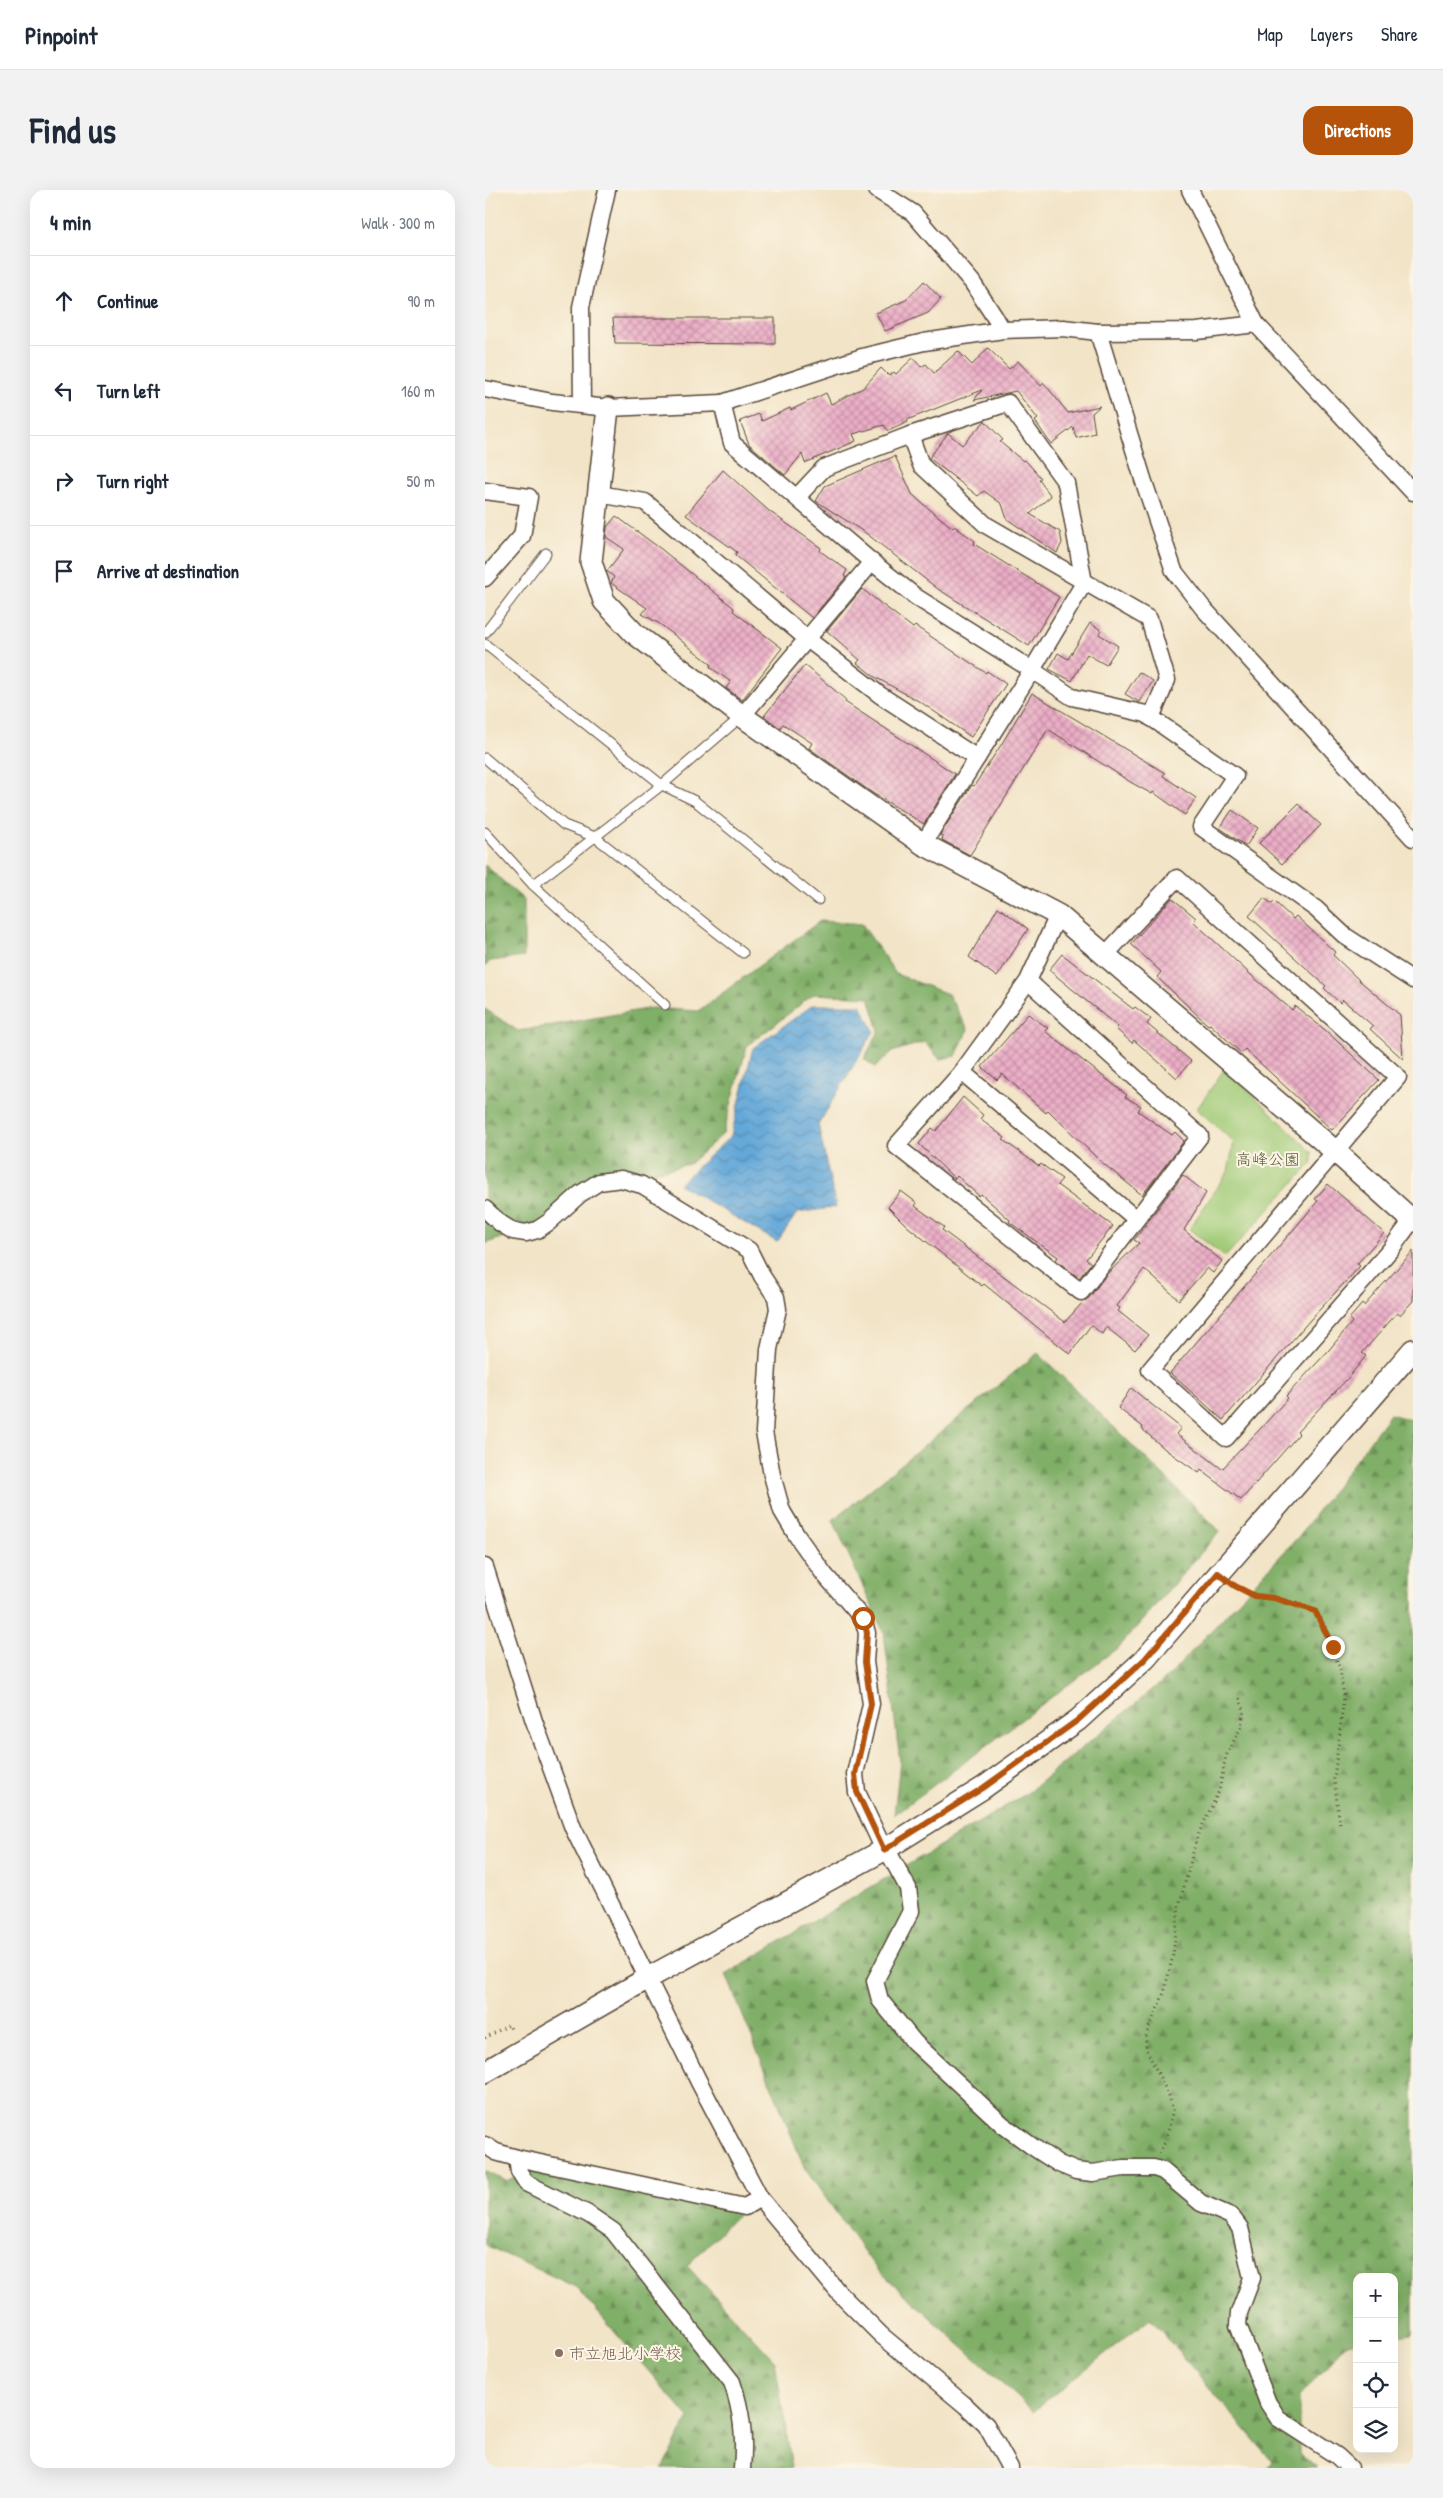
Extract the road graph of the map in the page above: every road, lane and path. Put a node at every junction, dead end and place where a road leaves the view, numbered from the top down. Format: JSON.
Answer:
{"nodes":[{"id":1,"x":607,"y":190,"type":"edge"},
{"id":2,"x":877,"y":190,"type":"edge"},
{"id":3,"x":1190,"y":190,"type":"edge"},
{"id":4,"x":1256,"y":324,"type":"junction"},
{"id":5,"x":1003,"y":330,"type":"junction"},
{"id":6,"x":1098,"y":332,"type":"junction"},
{"id":7,"x":485,"y":389,"type":"edge"},
{"id":8,"x":722,"y":403,"type":"junction"},
{"id":9,"x":582,"y":405,"type":"junction"},
{"id":10,"x":608,"y":408,"type":"junction"},
{"id":11,"x":910,"y":435,"type":"junction"},
{"id":12,"x":485,"y":491,"type":"edge"},
{"id":13,"x":1413,"y":492,"type":"edge"},
{"id":14,"x":599,"y":494,"type":"junction"},
{"id":15,"x":797,"y":498,"type":"junction"},
{"id":16,"x":546,"y":553,"type":"dead end"},
{"id":17,"x":872,"y":562,"type":"junction"},
{"id":18,"x":485,"y":578,"type":"edge"},
{"id":19,"x":1084,"y":584,"type":"junction"},
{"id":20,"x":485,"y":633,"type":"edge"},
{"id":21,"x":806,"y":638,"type":"junction"},
{"id":22,"x":485,"y":644,"type":"edge"},
{"id":23,"x":1032,"y":670,"type":"junction"},
{"id":24,"x":742,"y":716,"type":"junction"},
{"id":25,"x":1151,"y":718,"type":"junction"},
{"id":26,"x":485,"y":758,"type":"edge"},
{"id":27,"x":977,"y":758,"type":"junction"},
{"id":28,"x":662,"y":784,"type":"junction"},
{"id":29,"x":485,"y":832,"type":"edge"},
{"id":30,"x":595,"y":837,"type":"junction"},
{"id":31,"x":1413,"y":838,"type":"edge"},
{"id":32,"x":923,"y":844,"type":"junction"},
{"id":33,"x":533,"y":884,"type":"junction"},
{"id":34,"x":818,"y":900,"type":"dead end"},
{"id":35,"x":1058,"y":915,"type":"junction"},
{"id":36,"x":743,"y":953,"type":"dead end"},
{"id":37,"x":1107,"y":954,"type":"junction"},
{"id":38,"x":1413,"y":980,"type":"edge"},
{"id":39,"x":1028,"y":981,"type":"junction"},
{"id":40,"x":665,"y":1005,"type":"dead end"},
{"id":41,"x":962,"y":1072,"type":"junction"},
{"id":42,"x":1336,"y":1152,"type":"junction"},
{"id":43,"x":485,"y":1209,"type":"edge"},
{"id":44,"x":1136,"y":1219,"type":"junction"},
{"id":45,"x":1413,"y":1220,"type":"edge"},
{"id":46,"x":1413,"y":1350,"type":"edge"},
{"id":47,"x":485,"y":1567,"type":"edge"},
{"id":48,"x":1218,"y":1573,"type":"junction"},
{"id":49,"x":1239,"y":1697,"type":"dead end"},
{"id":50,"x":1340,"y":1825,"type":"dead end"},
{"id":51,"x":884,"y":1850,"type":"junction"},
{"id":52,"x":648,"y":1978,"type":"junction"},
{"id":53,"x":512,"y":2030,"type":"dead end"},
{"id":54,"x":485,"y":2038,"type":"edge"},
{"id":55,"x":485,"y":2072,"type":"edge"},
{"id":56,"x":485,"y":2145,"type":"edge"},
{"id":57,"x":517,"y":2158,"type":"junction"},
{"id":58,"x":1157,"y":2169,"type":"junction"},
{"id":59,"x":760,"y":2198,"type":"junction"},
{"id":60,"x":742,"y":2468,"type":"edge"},
{"id":61,"x":1010,"y":2468,"type":"edge"},
{"id":62,"x":1350,"y":2468,"type":"edge"}],
"edges":[{"from":1,"to":9,"type":"street"},
{"from":2,"to":5,"type":"street"},
{"from":3,"to":4,"type":"street"},
{"from":4,"to":6,"type":"street"},
{"from":4,"to":13,"type":"street"},
{"from":5,"to":6,"type":"street"},
{"from":5,"to":8,"type":"street"},
{"from":6,"to":31,"type":"street"},
{"from":7,"to":9,"type":"street"},
{"from":8,"to":10,"type":"street"},
{"from":8,"to":15,"type":"street"},
{"from":9,"to":10,"type":"street"},
{"from":10,"to":14,"type":"street"},
{"from":11,"to":15,"type":"street"},
{"from":11,"to":19,"type":"street"},
{"from":11,"to":19,"type":"street"},
{"from":12,"to":18,"type":"street"},
{"from":14,"to":21,"type":"street"},
{"from":14,"to":24,"type":"street"},
{"from":15,"to":17,"type":"street"},
{"from":16,"to":20,"type":"lane"},
{"from":17,"to":21,"type":"street"},
{"from":17,"to":23,"type":"street"},
{"from":19,"to":23,"type":"street"},
{"from":19,"to":25,"type":"street"},
{"from":21,"to":24,"type":"street"},
{"from":21,"to":27,"type":"street"},
{"from":22,"to":28,"type":"lane"},
{"from":23,"to":25,"type":"street"},
{"from":23,"to":27,"type":"street"},
{"from":24,"to":28,"type":"lane"},
{"from":24,"to":32,"type":"street"},
{"from":25,"to":38,"type":"street"},
{"from":26,"to":30,"type":"lane"},
{"from":27,"to":32,"type":"street"},
{"from":28,"to":30,"type":"lane"},
{"from":28,"to":34,"type":"lane"},
{"from":29,"to":33,"type":"lane"},
{"from":30,"to":33,"type":"lane"},
{"from":30,"to":36,"type":"lane"},
{"from":32,"to":35,"type":"street"},
{"from":33,"to":40,"type":"lane"},
{"from":35,"to":37,"type":"street"},
{"from":35,"to":39,"type":"street"},
{"from":37,"to":42,"type":"street"},
{"from":37,"to":42,"type":"street"},
{"from":39,"to":41,"type":"street"},
{"from":39,"to":44,"type":"street"},
{"from":41,"to":44,"type":"street"},
{"from":41,"to":44,"type":"street"},
{"from":42,"to":45,"type":"street"},
{"from":42,"to":45,"type":"street"},
{"from":43,"to":51,"type":"street"},
{"from":46,"to":48,"type":"street"},
{"from":47,"to":52,"type":"street"},
{"from":48,"to":50,"type":"path"},
{"from":48,"to":51,"type":"street"},
{"from":49,"to":58,"type":"path"},
{"from":51,"to":52,"type":"street"},
{"from":51,"to":58,"type":"street"},
{"from":52,"to":55,"type":"street"},
{"from":52,"to":59,"type":"street"},
{"from":53,"to":54,"type":"path"},
{"from":56,"to":57,"type":"street"},
{"from":57,"to":59,"type":"street"},
{"from":57,"to":60,"type":"street"},
{"from":58,"to":62,"type":"street"},
{"from":59,"to":61,"type":"street"}]}
